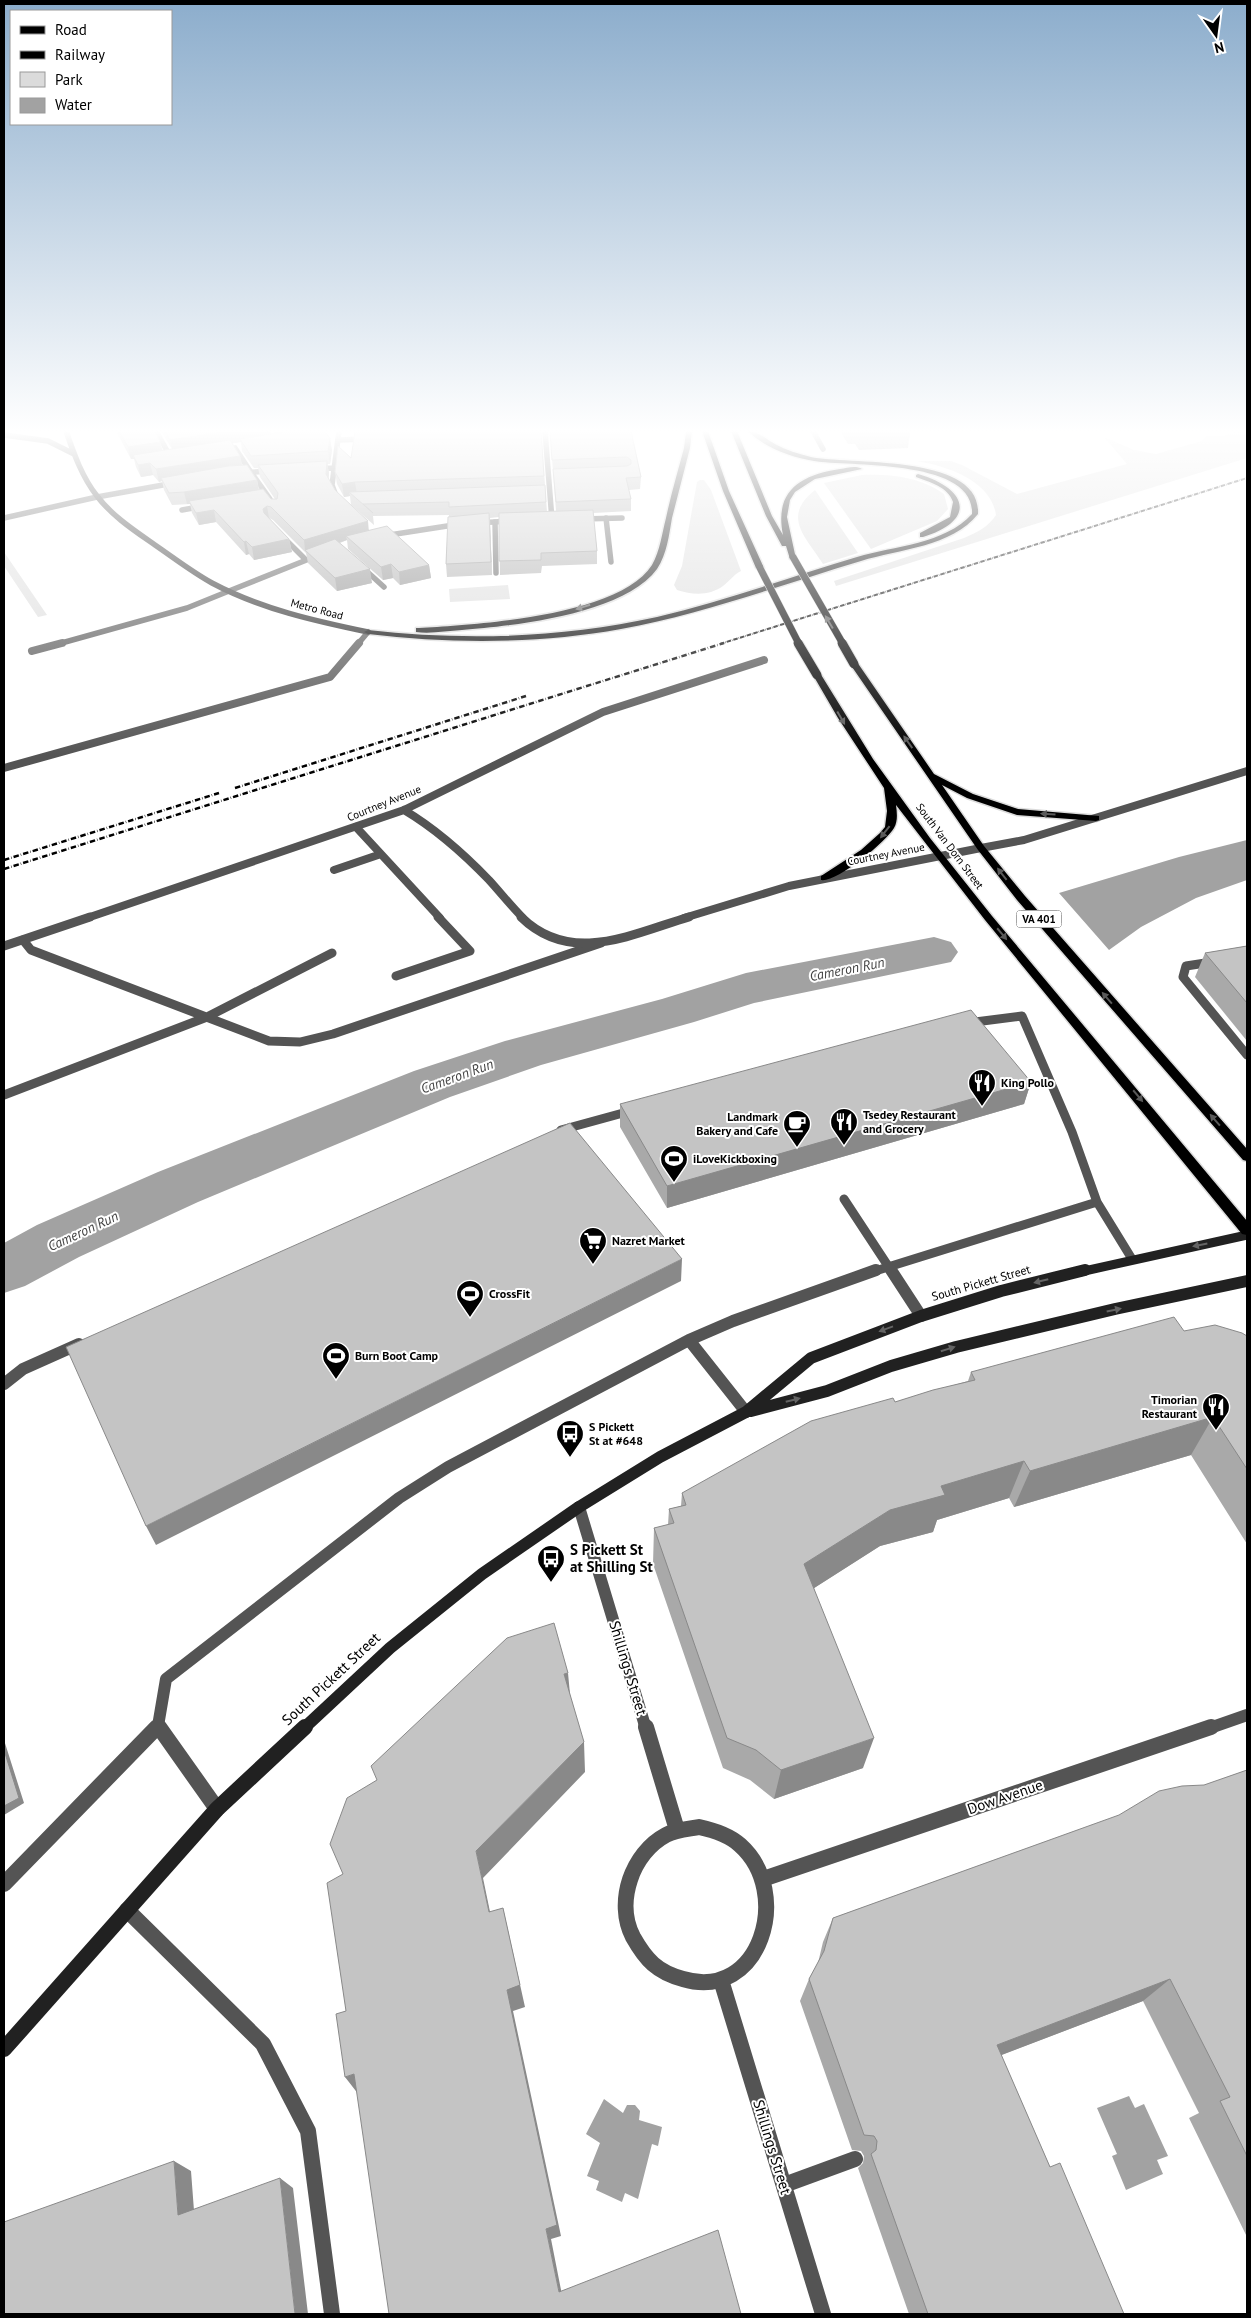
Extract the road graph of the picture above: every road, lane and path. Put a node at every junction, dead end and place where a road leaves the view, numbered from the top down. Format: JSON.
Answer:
{"nodes":[{"id":1,"x":146,"y":539,"type":"edge"},
{"id":2,"x":286,"y":539,"type":"edge"},
{"id":3,"x":495,"y":539,"type":"edge"},
{"id":4,"x":608,"y":539,"type":"edge"},
{"id":5,"x":665,"y":539,"type":"edge"},
{"id":6,"x":747,"y":539,"type":"edge"},
{"id":7,"x":783,"y":539,"type":"edge"},
{"id":8,"x":788,"y":539,"type":"edge"},
{"id":9,"x":910,"y":539,"type":"edge"},
{"id":10,"x":930,"y":539,"type":"edge"},
{"id":11,"x":883,"y":552,"type":"junction"},
{"id":12,"x":322,"y":554,"type":"edge"},
{"id":13,"x":793,"y":557,"type":"junction"},
{"id":14,"x":304,"y":559,"type":"junction"},
{"id":15,"x":355,"y":561,"type":"edge"},
{"id":16,"x":611,"y":562,"type":"dead end"},
{"id":17,"x":496,"y":573,"type":"dead end"},
{"id":18,"x":384,"y":587,"type":"dead end"},
{"id":19,"x":229,"y":591,"type":"junction"},
{"id":20,"x":368,"y":632,"type":"junction"},
{"id":21,"x":32,"y":651,"type":"dead end"},
{"id":22,"x":764,"y":660,"type":"dead end"},
{"id":23,"x":4,"y":768,"type":"edge"},
{"id":24,"x":1247,"y":771,"type":"edge"},
{"id":25,"x":930,"y":774,"type":"junction"},
{"id":26,"x":889,"y":786,"type":"junction"},
{"id":27,"x":404,"y":810,"type":"junction"},
{"id":28,"x":1096,"y":818,"type":"junction"},
{"id":29,"x":356,"y":827,"type":"junction"},
{"id":30,"x":981,"y":848,"type":"junction"},
{"id":31,"x":381,"y":854,"type":"junction"},
{"id":32,"x":938,"y":856,"type":"junction"},
{"id":33,"x":334,"y":870,"type":"dead end"},
{"id":34,"x":825,"y":878,"type":"junction"},
{"id":35,"x":23,"y":940,"type":"junction"},
{"id":36,"x":602,"y":943,"type":"junction"},
{"id":37,"x":4,"y":946,"type":"edge"},
{"id":38,"x":332,"y":952,"type":"dead end"},
{"id":39,"x":1221,"y":960,"type":"edge"},
{"id":40,"x":396,"y":976,"type":"dead end"},
{"id":41,"x":207,"y":1017,"type":"junction"},
{"id":42,"x":951,"y":1028,"type":"edge"},
{"id":43,"x":1247,"y":1055,"type":"edge"},
{"id":44,"x":4,"y":1095,"type":"edge"},
{"id":45,"x":642,"y":1108,"type":"edge"},
{"id":46,"x":549,"y":1134,"type":"edge"},
{"id":47,"x":1247,"y":1156,"type":"edge"},
{"id":48,"x":844,"y":1199,"type":"dead end"},
{"id":49,"x":1097,"y":1202,"type":"junction"},
{"id":50,"x":1247,"y":1230,"type":"edge"},
{"id":51,"x":1247,"y":1235,"type":"edge"},
{"id":52,"x":1132,"y":1259,"type":"junction"},
{"id":53,"x":888,"y":1266,"type":"junction"},
{"id":54,"x":1247,"y":1282,"type":"edge"},
{"id":55,"x":921,"y":1316,"type":"junction"},
{"id":56,"x":689,"y":1340,"type":"junction"},
{"id":57,"x":87,"y":1341,"type":"edge"},
{"id":58,"x":4,"y":1384,"type":"edge"},
{"id":59,"x":746,"y":1412,"type":"junction"},
{"id":60,"x":579,"y":1507,"type":"junction"},
{"id":61,"x":1247,"y":1715,"type":"edge"},
{"id":62,"x":158,"y":1726,"type":"junction"},
{"id":63,"x":217,"y":1809,"type":"junction"},
{"id":64,"x":677,"y":1830,"type":"junction"},
{"id":65,"x":763,"y":1880,"type":"junction"},
{"id":66,"x":4,"y":1884,"type":"edge"},
{"id":67,"x":127,"y":1910,"type":"junction"},
{"id":68,"x":721,"y":1980,"type":"junction"},
{"id":69,"x":4,"y":2049,"type":"edge"},
{"id":70,"x":855,"y":2159,"type":"dead end"},
{"id":71,"x":784,"y":2185,"type":"junction"},
{"id":72,"x":332,"y":2314,"type":"edge"},
{"id":73,"x":823,"y":2314,"type":"edge"}],
"edges":[{"from":1,"to":19,"type":"main road","name":"Metro Road"},
{"from":2,"to":14,"type":"street"},
{"from":3,"to":17,"type":"street"},
{"from":4,"to":16,"type":"street"},
{"from":5,"to":20,"type":"main road","one_way":true},
{"from":6,"to":26,"type":"main road","name":"South Van Dorn Street","number":"VA 401","one_way":true,"bridge":true},
{"from":7,"to":13,"type":"main road","name":"South Van Dorn Street","number":"VA 401"},
{"from":8,"to":13,"type":"main road"},
{"from":9,"to":11,"type":"main road"},
{"from":10,"to":11,"type":"main road"},
{"from":11,"to":20,"type":"main road"},
{"from":12,"to":14,"type":"street"},
{"from":25,"to":13,"type":"main road","name":"South Van Dorn Street","number":"VA 401","one_way":true,"bridge":true},
{"from":14,"to":19,"type":"street"},
{"from":15,"to":18,"type":"street"},
{"from":19,"to":20,"type":"main road","name":"Metro Road"},
{"from":19,"to":21,"type":"street"},
{"from":20,"to":23,"type":"street"},
{"from":22,"to":27,"type":"street","name":"Courtney Avenue"},
{"from":24,"to":28,"type":"street","name":"Courtney Avenue"},
{"from":28,"to":25,"type":"main road","one_way":true},
{"from":25,"to":30,"type":"main road","name":"South Van Dorn Street","number":"VA 401"},
{"from":26,"to":32,"type":"main road","name":"South Van Dorn Street","number":"VA 401"},
{"from":26,"to":34,"type":"main road","one_way":true},
{"from":27,"to":29,"type":"street","name":"Courtney Avenue"},
{"from":27,"to":36,"type":"street"},
{"from":28,"to":30,"type":"street","name":"Courtney Avenue"},
{"from":29,"to":31,"type":"street"},
{"from":29,"to":35,"type":"street","name":"Courtney Avenue"},
{"from":30,"to":32,"type":"street","name":"Courtney Avenue"},
{"from":47,"to":30,"type":"main road","name":"South Van Dorn Street","number":"VA 401","one_way":true},
{"from":31,"to":33,"type":"street"},
{"from":31,"to":40,"type":"street"},
{"from":32,"to":34,"type":"street","name":"Courtney Avenue"},
{"from":32,"to":50,"type":"main road","name":"South Van Dorn Street","number":"VA 401","one_way":true},
{"from":34,"to":36,"type":"street","name":"Courtney Avenue"},
{"from":35,"to":37,"type":"street","name":"Courtney Avenue"},
{"from":35,"to":41,"type":"street"},
{"from":36,"to":41,"type":"street"},
{"from":38,"to":41,"type":"street"},
{"from":39,"to":43,"type":"street"},
{"from":41,"to":44,"type":"street"},
{"from":42,"to":49,"type":"street"},
{"from":45,"to":46,"type":"street"},
{"from":48,"to":53,"type":"street"},
{"from":49,"to":52,"type":"street"},
{"from":49,"to":53,"type":"street"},
{"from":51,"to":52,"type":"main road","name":"South Pickett Street","one_way":true},
{"from":52,"to":55,"type":"main road","name":"South Pickett Street","one_way":true},
{"from":53,"to":55,"type":"street"},
{"from":53,"to":56,"type":"street"},
{"from":59,"to":54,"type":"main road","name":"South Pickett Street","one_way":true},
{"from":55,"to":59,"type":"main road","name":"South Pickett Street","one_way":true},
{"from":56,"to":59,"type":"street"},
{"from":56,"to":62,"type":"street"},
{"from":57,"to":58,"type":"street"},
{"from":59,"to":60,"type":"main road","name":"South Pickett Street"},
{"from":60,"to":63,"type":"main road","name":"South Pickett Street"},
{"from":60,"to":64,"type":"street","name":"Shillings Street"},
{"from":61,"to":65,"type":"street","name":"Dow Avenue"},
{"from":62,"to":63,"type":"street"},
{"from":62,"to":66,"type":"street"},
{"from":63,"to":67,"type":"main road","name":"South Pickett Street"},
{"from":64,"to":65,"type":"street"},
{"from":64,"to":68,"type":"street"},
{"from":65,"to":68,"type":"street"},
{"from":67,"to":69,"type":"main road","name":"South Pickett Street"},
{"from":67,"to":72,"type":"street"},
{"from":68,"to":71,"type":"street","name":"Shillings Street"},
{"from":70,"to":71,"type":"street"},
{"from":71,"to":73,"type":"street","name":"Shillings Street"}]}
